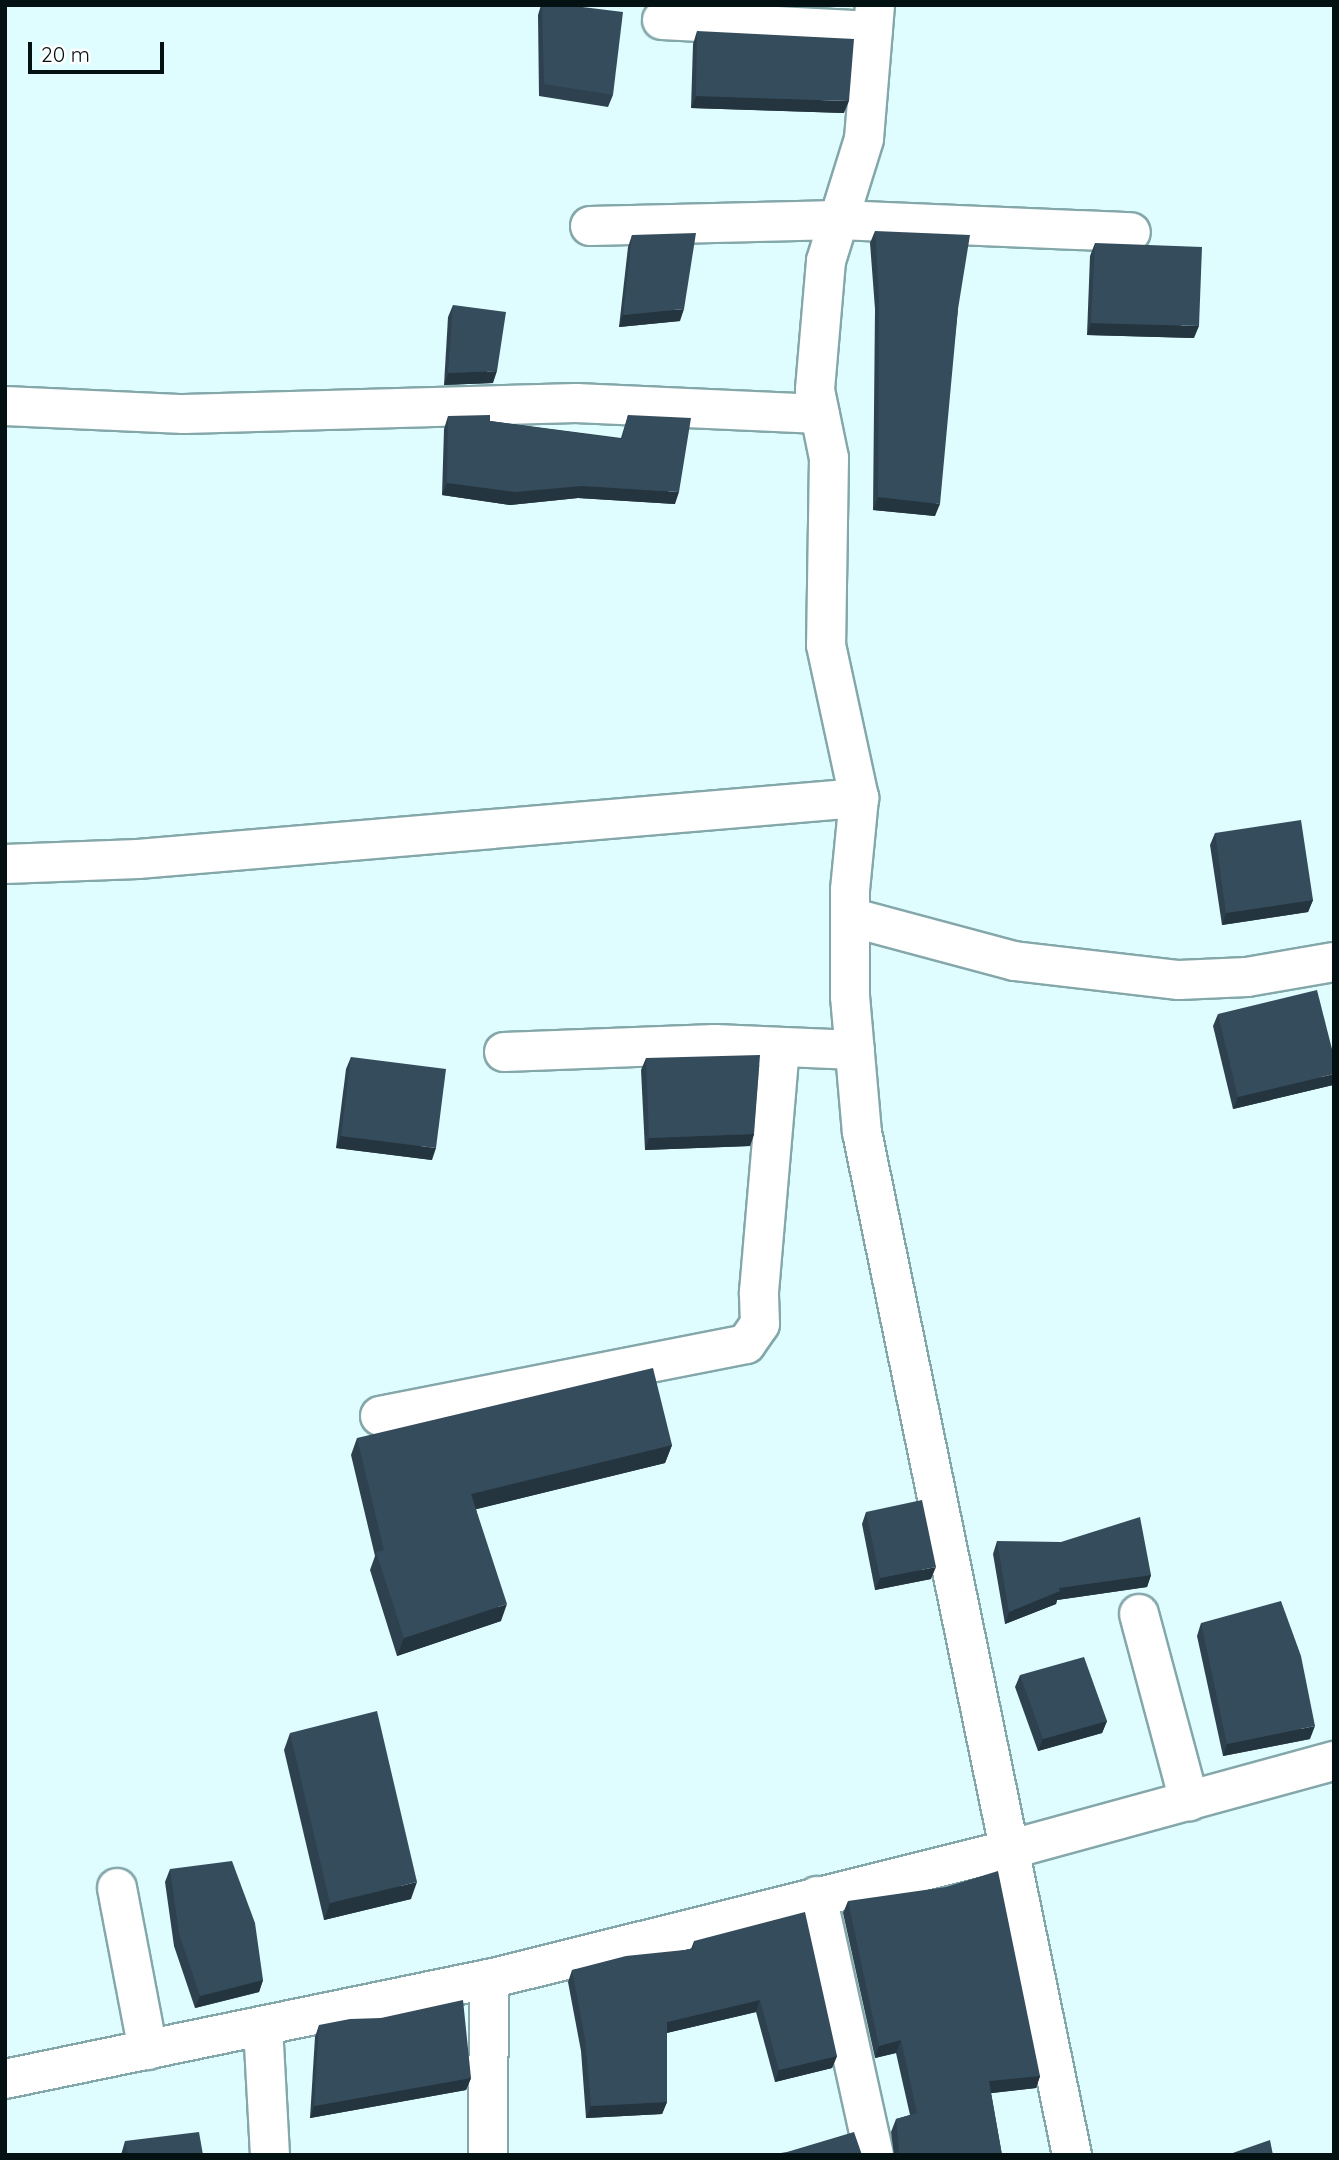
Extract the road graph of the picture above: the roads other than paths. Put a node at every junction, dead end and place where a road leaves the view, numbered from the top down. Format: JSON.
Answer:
{"nodes":[{"id":1,"x":874,"y":18,"type":"edge"},
{"id":2,"x":662,"y":20,"type":"dead end"},
{"id":3,"x":839,"y":220,"type":"junction"},
{"id":4,"x":590,"y":226,"type":"dead end"},
{"id":5,"x":1130,"y":232,"type":"dead end"},
{"id":6,"x":5,"y":406,"type":"edge"},
{"id":7,"x":820,"y":414,"type":"junction"},
{"id":8,"x":859,"y":798,"type":"junction"},
{"id":9,"x":5,"y":864,"type":"edge"},
{"id":10,"x":850,"y":917,"type":"junction"},
{"id":11,"x":1334,"y":962,"type":"edge"},
{"id":12,"x":780,"y":1048,"type":"junction"},
{"id":13,"x":855,"y":1050,"type":"junction"},
{"id":14,"x":504,"y":1052,"type":"dead end"},
{"id":15,"x":380,"y":1416,"type":"dead end"},
{"id":16,"x":1139,"y":1614,"type":"dead end"},
{"id":17,"x":1334,"y":1761,"type":"edge"},
{"id":18,"x":1189,"y":1801,"type":"junction"},
{"id":19,"x":1008,"y":1850,"type":"junction"},
{"id":20,"x":117,"y":1888,"type":"dead end"},
{"id":21,"x":817,"y":1896,"type":"junction"},
{"id":22,"x":489,"y":1979,"type":"junction"},
{"id":23,"x":262,"y":2026,"type":"junction"},
{"id":24,"x":148,"y":2050,"type":"junction"},
{"id":25,"x":5,"y":2079,"type":"edge"},
{"id":26,"x":270,"y":2155,"type":"edge"},
{"id":27,"x":488,"y":2155,"type":"edge"},
{"id":28,"x":874,"y":2155,"type":"edge"},
{"id":29,"x":1072,"y":2155,"type":"edge"}],
"edges":[{"from":1,"to":2,"type":"street"},
{"from":1,"to":3,"type":"street"},
{"from":3,"to":4,"type":"street"},
{"from":3,"to":5,"type":"street"},
{"from":3,"to":7,"type":"street"},
{"from":6,"to":7,"type":"street"},
{"from":7,"to":8,"type":"street"},
{"from":8,"to":9,"type":"street"},
{"from":8,"to":10,"type":"street"},
{"from":10,"to":11,"type":"street"},
{"from":10,"to":13,"type":"street"},
{"from":12,"to":13,"type":"street"},
{"from":12,"to":14,"type":"street"},
{"from":12,"to":15,"type":"street"},
{"from":13,"to":19,"type":"street"},
{"from":16,"to":18,"type":"street"},
{"from":17,"to":18,"type":"street"},
{"from":18,"to":19,"type":"street"},
{"from":19,"to":21,"type":"street"},
{"from":19,"to":29,"type":"street"},
{"from":20,"to":24,"type":"street"},
{"from":21,"to":22,"type":"street"},
{"from":21,"to":28,"type":"street"},
{"from":22,"to":23,"type":"street"},
{"from":22,"to":27,"type":"street"},
{"from":23,"to":24,"type":"street"},
{"from":23,"to":26,"type":"street"},
{"from":24,"to":25,"type":"street"}]}
